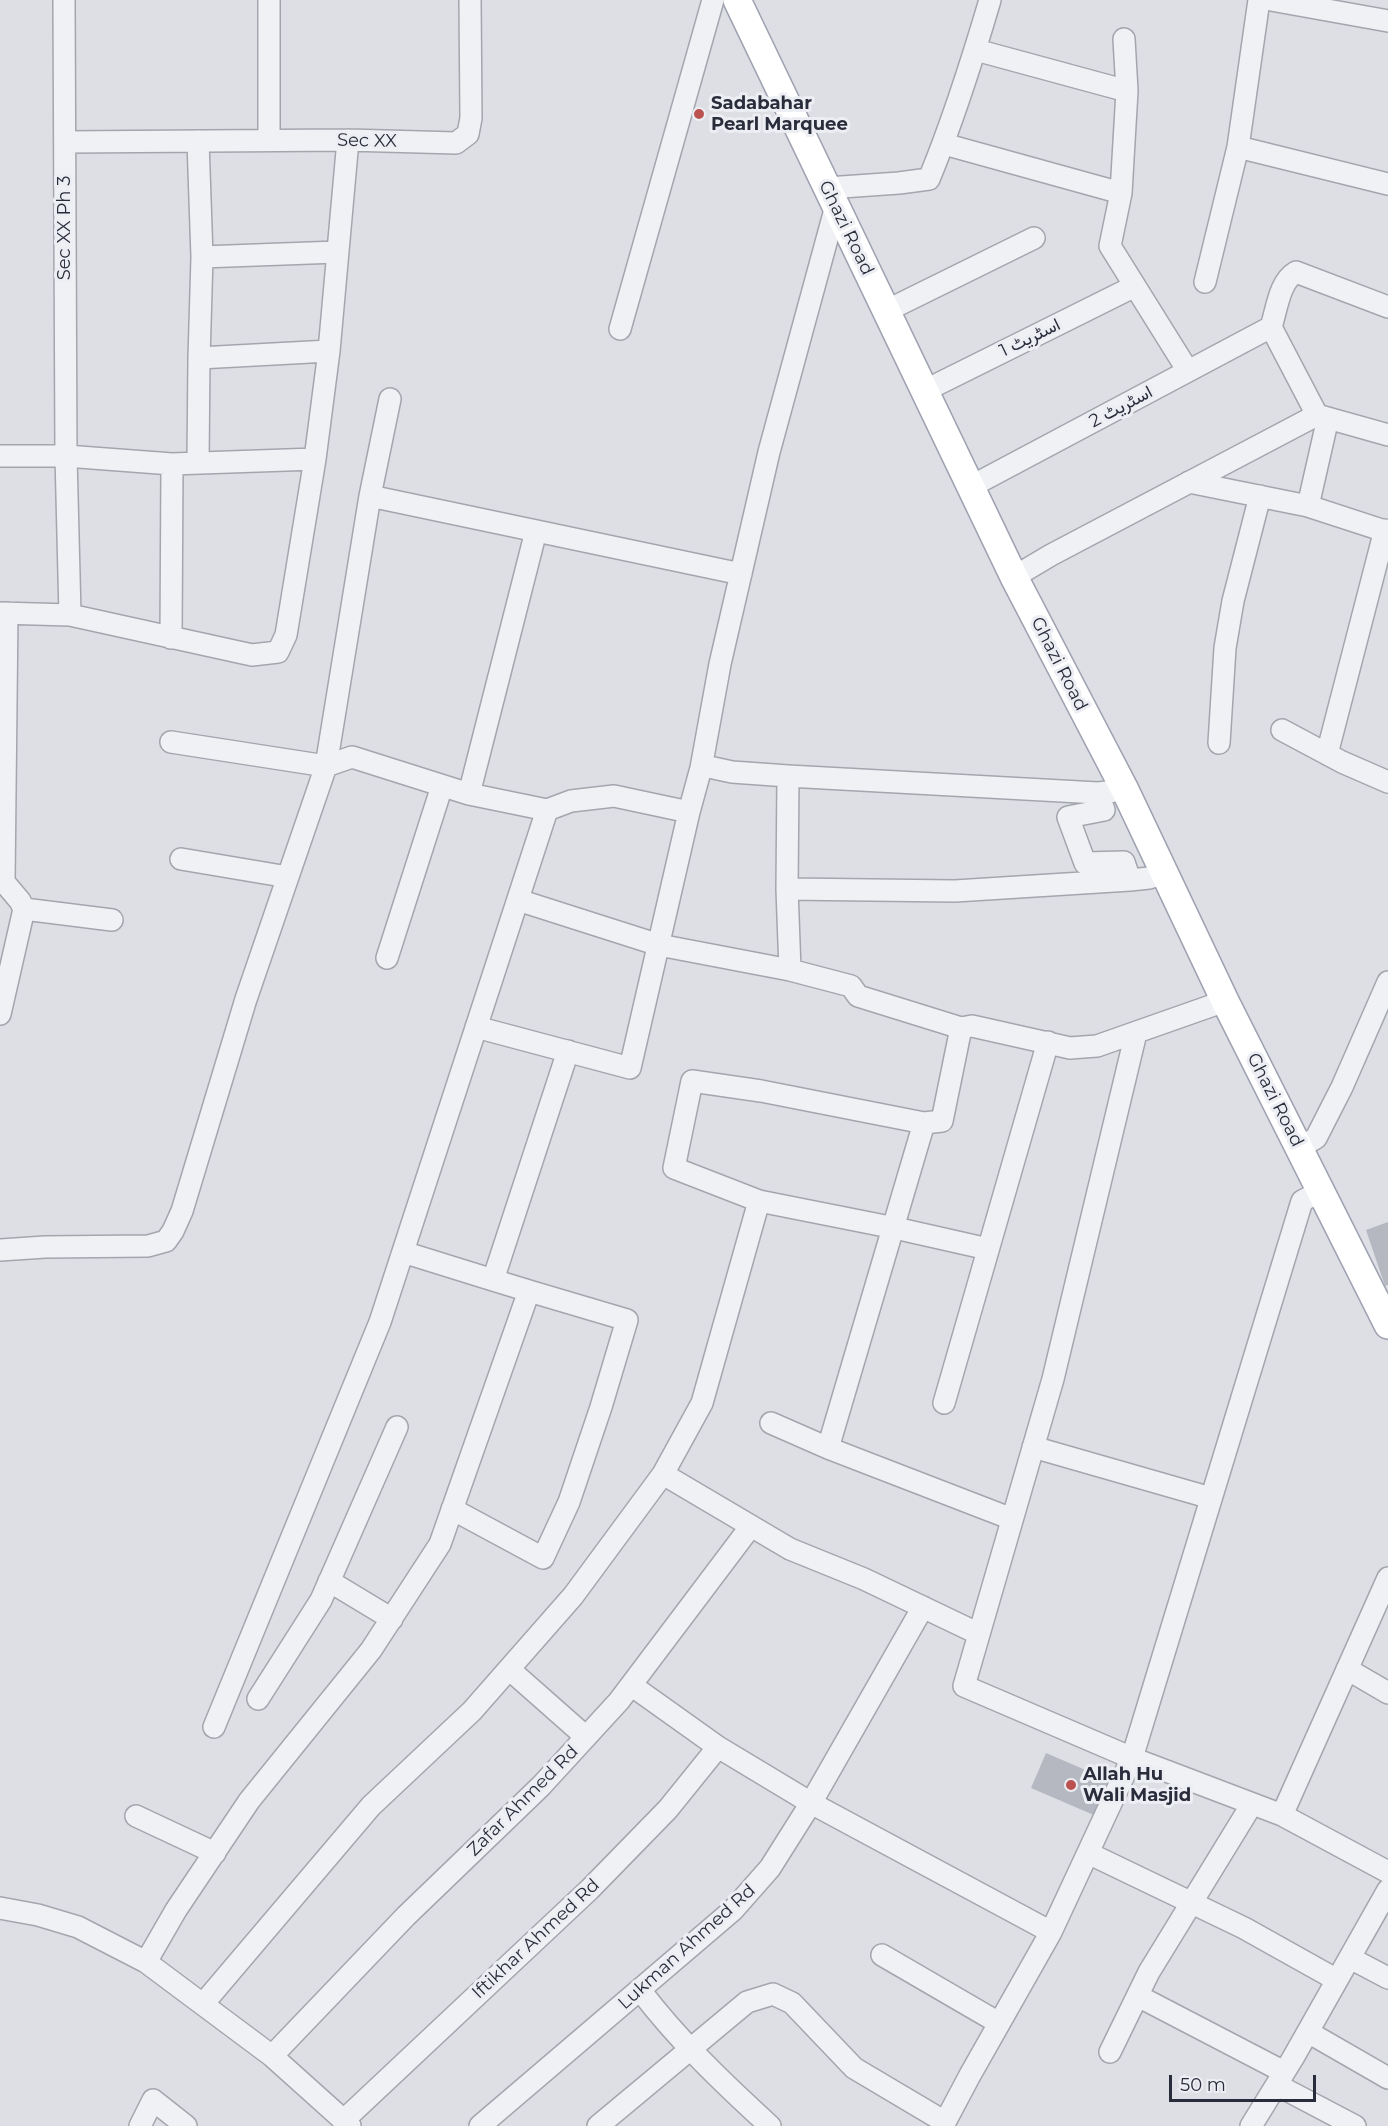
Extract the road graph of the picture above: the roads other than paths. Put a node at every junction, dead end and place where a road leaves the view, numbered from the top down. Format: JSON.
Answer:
{"nodes":[{"id":1,"x":64,"y":0,"type":"edge"},
{"id":2,"x":269,"y":0,"type":"edge"},
{"id":3,"x":470,"y":0,"type":"edge"},
{"id":4,"x":714,"y":0,"type":"edge"},
{"id":5,"x":737,"y":0,"type":"edge"},
{"id":6,"x":990,"y":0,"type":"edge"},
{"id":7,"x":1259,"y":0,"type":"edge"},
{"id":8,"x":1270,"y":0,"type":"edge"},
{"id":9,"x":1388,"y":21,"type":"edge"},
{"id":10,"x":1124,"y":39,"type":"dead end"},
{"id":11,"x":975,"y":50,"type":"junction"},
{"id":12,"x":1127,"y":91,"type":"junction"},
{"id":13,"x":269,"y":140,"type":"junction"},
{"id":14,"x":348,"y":140,"type":"junction"},
{"id":15,"x":198,"y":141,"type":"junction"},
{"id":16,"x":65,"y":142,"type":"junction"},
{"id":17,"x":944,"y":144,"type":"junction"},
{"id":18,"x":1238,"y":147,"type":"junction"},
{"id":19,"x":1388,"y":184,"type":"edge"},
{"id":20,"x":1121,"y":194,"type":"junction"},
{"id":21,"x":831,"y":197,"type":"junction"},
{"id":22,"x":1034,"y":238,"type":"dead end"},
{"id":23,"x":337,"y":252,"type":"junction"},
{"id":24,"x":202,"y":257,"type":"junction"},
{"id":25,"x":1205,"y":282,"type":"dead end"},
{"id":26,"x":1135,"y":286,"type":"junction"},
{"id":27,"x":1388,"y":307,"type":"edge"},
{"id":28,"x":886,"y":311,"type":"junction"},
{"id":29,"x":1271,"y":327,"type":"junction"},
{"id":30,"x":621,"y":329,"type":"dead end"},
{"id":31,"x":329,"y":351,"type":"junction"},
{"id":32,"x":199,"y":358,"type":"junction"},
{"id":33,"x":1188,"y":371,"type":"junction"},
{"id":34,"x":924,"y":391,"type":"junction"},
{"id":35,"x":390,"y":399,"type":"dead end"},
{"id":36,"x":1323,"y":416,"type":"junction"},
{"id":37,"x":1388,"y":435,"type":"edge"},
{"id":38,"x":0,"y":456,"type":"edge"},
{"id":39,"x":66,"y":456,"type":"junction"},
{"id":40,"x":315,"y":459,"type":"junction"},
{"id":41,"x":198,"y":462,"type":"junction"},
{"id":42,"x":172,"y":464,"type":"junction"},
{"id":43,"x":1189,"y":482,"type":"junction"},
{"id":44,"x":970,"y":487,"type":"junction"},
{"id":45,"x":370,"y":496,"type":"junction"},
{"id":46,"x":1260,"y":496,"type":"junction"},
{"id":47,"x":1308,"y":506,"type":"junction"},
{"id":48,"x":536,"y":531,"type":"junction"},
{"id":49,"x":1386,"y":531,"type":"edge"},
{"id":50,"x":741,"y":574,"type":"junction"},
{"id":51,"x":1014,"y":576,"type":"junction"},
{"id":52,"x":3,"y":613,"type":"edge"},
{"id":53,"x":70,"y":615,"type":"junction"},
{"id":54,"x":171,"y":638,"type":"junction"},
{"id":55,"x":1282,"y":730,"type":"dead end"},
{"id":56,"x":171,"y":742,"type":"dead end"},
{"id":57,"x":1219,"y":743,"type":"dead end"},
{"id":58,"x":1327,"y":754,"type":"junction"},
{"id":59,"x":326,"y":766,"type":"junction"},
{"id":60,"x":701,"y":768,"type":"junction"},
{"id":61,"x":788,"y":776,"type":"junction"},
{"id":62,"x":1388,"y":782,"type":"edge"},
{"id":63,"x":442,"y":786,"type":"junction"},
{"id":64,"x":1125,"y":790,"type":"junction"},
{"id":65,"x":1098,"y":793,"type":"junction"},
{"id":66,"x":469,"y":794,"type":"junction"},
{"id":67,"x":547,"y":810,"type":"junction"},
{"id":68,"x":689,"y":812,"type":"junction"},
{"id":69,"x":182,"y":858,"type":"dead end"},
{"id":70,"x":1164,"y":873,"type":"junction"},
{"id":71,"x":288,"y":877,"type":"junction"},
{"id":72,"x":1130,"y":880,"type":"junction"},
{"id":73,"x":2,"y":883,"type":"edge"},
{"id":74,"x":787,"y":889,"type":"junction"},
{"id":75,"x":518,"y":900,"type":"junction"},
{"id":76,"x":24,"y":909,"type":"junction"},
{"id":77,"x":111,"y":920,"type":"dead end"},
{"id":78,"x":658,"y":945,"type":"junction"},
{"id":79,"x":387,"y":958,"type":"dead end"},
{"id":80,"x":790,"y":970,"type":"junction"},
{"id":81,"x":1388,"y":982,"type":"edge"},
{"id":82,"x":1225,"y":1001,"type":"junction"},
{"id":83,"x":0,"y":1014,"type":"edge"},
{"id":84,"x":476,"y":1026,"type":"junction"},
{"id":85,"x":961,"y":1028,"type":"junction"},
{"id":86,"x":1136,"y":1033,"type":"junction"},
{"id":87,"x":1048,"y":1042,"type":"junction"},
{"id":88,"x":568,"y":1051,"type":"junction"},
{"id":89,"x":924,"y":1123,"type":"junction"},
{"id":90,"x":1299,"y":1148,"type":"junction"},
{"id":91,"x":1321,"y":1191,"type":"junction"},
{"id":92,"x":759,"y":1202,"type":"junction"},
{"id":93,"x":895,"y":1228,"type":"junction"},
{"id":94,"x":988,"y":1249,"type":"junction"},
{"id":95,"x":0,"y":1250,"type":"edge"},
{"id":96,"x":403,"y":1252,"type":"junction"},
{"id":97,"x":493,"y":1280,"type":"junction"},
{"id":98,"x":529,"y":1291,"type":"junction"},
{"id":99,"x":1384,"y":1309,"type":"edge"},
{"id":100,"x":944,"y":1403,"type":"dead end"},
{"id":101,"x":771,"y":1424,"type":"dead end"},
{"id":102,"x":397,"y":1427,"type":"dead end"},
{"id":103,"x":1034,"y":1447,"type":"junction"},
{"id":104,"x":828,"y":1448,"type":"junction"},
{"id":105,"x":663,"y":1474,"type":"junction"},
{"id":106,"x":1211,"y":1498,"type":"junction"},
{"id":107,"x":452,"y":1509,"type":"junction"},
{"id":108,"x":1012,"y":1519,"type":"junction"},
{"id":109,"x":751,"y":1526,"type":"junction"},
{"id":110,"x":1388,"y":1578,"type":"edge"},
{"id":111,"x":329,"y":1581,"type":"junction"},
{"id":112,"x":923,"y":1606,"type":"junction"},
{"id":113,"x":392,"y":1619,"type":"junction"},
{"id":114,"x":979,"y":1634,"type":"junction"},
{"id":115,"x":509,"y":1669,"type":"junction"},
{"id":116,"x":1347,"y":1669,"type":"junction"},
{"id":117,"x":631,"y":1685,"type":"junction"},
{"id":118,"x":1388,"y":1693,"type":"edge"},
{"id":119,"x":258,"y":1698,"type":"dead end"},
{"id":120,"x":214,"y":1727,"type":"dead end"},
{"id":121,"x":586,"y":1737,"type":"junction"},
{"id":122,"x":718,"y":1747,"type":"junction"},
{"id":123,"x":1132,"y":1758,"type":"junction"},
{"id":124,"x":811,"y":1803,"type":"junction"},
{"id":125,"x":1252,"y":1804,"type":"junction"},
{"id":126,"x":1282,"y":1815,"type":"junction"},
{"id":127,"x":136,"y":1816,"type":"dead end"},
{"id":128,"x":214,"y":1853,"type":"junction"},
{"id":129,"x":1088,"y":1853,"type":"junction"},
{"id":130,"x":1388,"y":1872,"type":"edge"},
{"id":131,"x":1388,"y":1890,"type":"edge"},
{"id":132,"x":1190,"y":1903,"type":"junction"},
{"id":133,"x":0,"y":1908,"type":"edge"},
{"id":134,"x":1382,"y":1915,"type":"edge"},
{"id":135,"x":1052,"y":1932,"type":"junction"},
{"id":136,"x":882,"y":1955,"type":"dead end"},
{"id":137,"x":1350,"y":1958,"type":"junction"},
{"id":138,"x":146,"y":1962,"type":"junction"},
{"id":139,"x":1388,"y":1978,"type":"edge"},
{"id":140,"x":1337,"y":1980,"type":"junction"},
{"id":141,"x":640,"y":1990,"type":"junction"},
{"id":142,"x":1138,"y":1996,"type":"junction"},
{"id":143,"x":203,"y":2004,"type":"junction"},
{"id":144,"x":999,"y":2023,"type":"junction"},
{"id":145,"x":1308,"y":2032,"type":"junction"},
{"id":146,"x":690,"y":2050,"type":"junction"},
{"id":147,"x":1110,"y":2052,"type":"dead end"},
{"id":148,"x":272,"y":2056,"type":"junction"},
{"id":149,"x":1280,"y":2078,"type":"junction"},
{"id":150,"x":1388,"y":2078,"type":"edge"},
{"id":151,"x":347,"y":2123,"type":"edge"},
{"id":152,"x":944,"y":2124,"type":"edge"},
{"id":153,"x":601,"y":2125,"type":"edge"},
{"id":154,"x":140,"y":2126,"type":"edge"},
{"id":155,"x":186,"y":2126,"type":"edge"},
{"id":156,"x":480,"y":2126,"type":"edge"},
{"id":157,"x":770,"y":2126,"type":"edge"},
{"id":158,"x":1251,"y":2126,"type":"edge"},
{"id":159,"x":1355,"y":2126,"type":"edge"}],
"edges":[{"from":1,"to":16,"type":"street","name":"Sec XX Ph 3"},
{"from":2,"to":13,"type":"street"},
{"from":3,"to":14,"type":"street","name":"Sec XX"},
{"from":4,"to":30,"type":"street"},
{"from":5,"to":21,"type":"main road","name":"Ghazi Road"},
{"from":6,"to":11,"type":"street"},
{"from":7,"to":18,"type":"street"},
{"from":8,"to":9,"type":"street"},
{"from":10,"to":12,"type":"street"},
{"from":11,"to":12,"type":"street"},
{"from":11,"to":17,"type":"street"},
{"from":12,"to":20,"type":"street"},
{"from":13,"to":14,"type":"street","name":"Sec XX"},
{"from":13,"to":15,"type":"street","name":"Sec XX"},
{"from":14,"to":23,"type":"street"},
{"from":15,"to":16,"type":"street","name":"Sec XX"},
{"from":15,"to":24,"type":"street"},
{"from":16,"to":39,"type":"street","name":"Sec XX Ph 3"},
{"from":17,"to":20,"type":"street"},
{"from":17,"to":21,"type":"street"},
{"from":18,"to":19,"type":"street"},
{"from":18,"to":25,"type":"street"},
{"from":20,"to":26,"type":"street"},
{"from":21,"to":28,"type":"main road","name":"Ghazi Road"},
{"from":21,"to":50,"type":"street"},
{"from":22,"to":28,"type":"street"},
{"from":23,"to":24,"type":"street"},
{"from":23,"to":31,"type":"street"},
{"from":24,"to":32,"type":"street"},
{"from":26,"to":33,"type":"street"},
{"from":26,"to":34,"type":"street","name":"اسٹریٹ 1"},
{"from":27,"to":29,"type":"street"},
{"from":28,"to":34,"type":"main road","name":"Ghazi Road"},
{"from":29,"to":33,"type":"street","name":"اسٹریٹ 2"},
{"from":29,"to":36,"type":"street"},
{"from":31,"to":32,"type":"street"},
{"from":31,"to":40,"type":"street"},
{"from":32,"to":41,"type":"street"},
{"from":33,"to":44,"type":"street","name":"اسٹریٹ 2"},
{"from":34,"to":44,"type":"main road","name":"Ghazi Road"},
{"from":35,"to":45,"type":"street"},
{"from":36,"to":37,"type":"street"},
{"from":36,"to":43,"type":"street"},
{"from":36,"to":47,"type":"street"},
{"from":38,"to":39,"type":"street"},
{"from":39,"to":42,"type":"street"},
{"from":39,"to":53,"type":"street","name":"Sec XX Ph 3"},
{"from":40,"to":41,"type":"street"},
{"from":40,"to":54,"type":"street"},
{"from":41,"to":42,"type":"street"},
{"from":42,"to":54,"type":"street"},
{"from":43,"to":46,"type":"street"},
{"from":43,"to":51,"type":"street"},
{"from":44,"to":51,"type":"main road","name":"Ghazi Road"},
{"from":45,"to":48,"type":"street"},
{"from":45,"to":59,"type":"street"},
{"from":46,"to":47,"type":"street"},
{"from":46,"to":57,"type":"street"},
{"from":47,"to":49,"type":"street"},
{"from":48,"to":50,"type":"street"},
{"from":48,"to":66,"type":"street"},
{"from":49,"to":58,"type":"street"},
{"from":50,"to":60,"type":"street"},
{"from":51,"to":64,"type":"main road","name":"Ghazi Road"},
{"from":52,"to":53,"type":"street"},
{"from":52,"to":73,"type":"street"},
{"from":53,"to":54,"type":"street"},
{"from":55,"to":58,"type":"street"},
{"from":56,"to":59,"type":"street"},
{"from":58,"to":62,"type":"street"},
{"from":59,"to":63,"type":"street"},
{"from":59,"to":71,"type":"street"},
{"from":60,"to":61,"type":"street"},
{"from":60,"to":68,"type":"street"},
{"from":61,"to":65,"type":"street"},
{"from":61,"to":74,"type":"street"},
{"from":63,"to":66,"type":"street"},
{"from":63,"to":79,"type":"street"},
{"from":64,"to":65,"type":"street"},
{"from":64,"to":70,"type":"main road","name":"Ghazi Road"},
{"from":65,"to":72,"type":"street"},
{"from":66,"to":67,"type":"street"},
{"from":67,"to":68,"type":"street"},
{"from":67,"to":75,"type":"street"},
{"from":68,"to":78,"type":"street"},
{"from":69,"to":71,"type":"street"},
{"from":70,"to":72,"type":"street"},
{"from":70,"to":82,"type":"main road","name":"Ghazi Road"},
{"from":71,"to":95,"type":"street"},
{"from":72,"to":74,"type":"street"},
{"from":73,"to":76,"type":"street"},
{"from":74,"to":80,"type":"street"},
{"from":75,"to":78,"type":"street"},
{"from":75,"to":84,"type":"street"},
{"from":76,"to":77,"type":"street"},
{"from":76,"to":83,"type":"street"},
{"from":78,"to":80,"type":"street"},
{"from":78,"to":88,"type":"street"},
{"from":80,"to":85,"type":"street"},
{"from":81,"to":90,"type":"street"},
{"from":82,"to":86,"type":"street"},
{"from":82,"to":90,"type":"main road","name":"Ghazi Road"},
{"from":84,"to":88,"type":"street"},
{"from":84,"to":96,"type":"street"},
{"from":85,"to":87,"type":"street"},
{"from":85,"to":89,"type":"street"},
{"from":86,"to":87,"type":"street"},
{"from":86,"to":103,"type":"street"},
{"from":87,"to":94,"type":"street"},
{"from":88,"to":97,"type":"street"},
{"from":89,"to":92,"type":"street"},
{"from":89,"to":93,"type":"street"},
{"from":90,"to":91,"type":"main road","name":"Ghazi Road"},
{"from":91,"to":99,"type":"main road","name":"Ghazi Road"},
{"from":91,"to":106,"type":"street"},
{"from":92,"to":93,"type":"street"},
{"from":92,"to":105,"type":"street"},
{"from":93,"to":94,"type":"street"},
{"from":93,"to":104,"type":"street"},
{"from":94,"to":100,"type":"street"},
{"from":96,"to":97,"type":"street"},
{"from":96,"to":120,"type":"street"},
{"from":97,"to":98,"type":"street"},
{"from":98,"to":107,"type":"street"},
{"from":98,"to":107,"type":"street"},
{"from":101,"to":104,"type":"street"},
{"from":102,"to":111,"type":"street"},
{"from":103,"to":106,"type":"street"},
{"from":103,"to":108,"type":"street"},
{"from":104,"to":108,"type":"street"},
{"from":105,"to":109,"type":"street"},
{"from":105,"to":115,"type":"street"},
{"from":106,"to":123,"type":"street"},
{"from":107,"to":113,"type":"street"},
{"from":108,"to":114,"type":"street"},
{"from":109,"to":112,"type":"street"},
{"from":109,"to":117,"type":"street","name":"Zafar Ahmed Rd"},
{"from":110,"to":116,"type":"street"},
{"from":111,"to":113,"type":"street"},
{"from":111,"to":119,"type":"street"},
{"from":112,"to":114,"type":"street"},
{"from":112,"to":124,"type":"street","name":"Lukman Ahmed Rd"},
{"from":113,"to":128,"type":"street"},
{"from":114,"to":123,"type":"street"},
{"from":115,"to":121,"type":"street"},
{"from":115,"to":143,"type":"street"},
{"from":116,"to":118,"type":"street"},
{"from":116,"to":126,"type":"street"},
{"from":117,"to":121,"type":"street","name":"Zafar Ahmed Rd"},
{"from":117,"to":122,"type":"street"},
{"from":121,"to":148,"type":"street","name":"Zafar Ahmed Rd"},
{"from":122,"to":124,"type":"street"},
{"from":122,"to":151,"type":"street","name":"Iftikhar Ahmed Rd"},
{"from":123,"to":125,"type":"street"},
{"from":123,"to":129,"type":"street"},
{"from":124,"to":135,"type":"street"},
{"from":124,"to":141,"type":"street","name":"Lukman Ahmed Rd"},
{"from":125,"to":126,"type":"street"},
{"from":125,"to":132,"type":"street"},
{"from":126,"to":130,"type":"street"},
{"from":127,"to":128,"type":"street"},
{"from":128,"to":138,"type":"street"},
{"from":129,"to":132,"type":"street"},
{"from":129,"to":135,"type":"street"},
{"from":131,"to":134,"type":"street"},
{"from":132,"to":140,"type":"street"},
{"from":132,"to":142,"type":"street"},
{"from":133,"to":138,"type":"street"},
{"from":134,"to":137,"type":"street"},
{"from":135,"to":144,"type":"street"},
{"from":136,"to":144,"type":"street"},
{"from":137,"to":139,"type":"street"},
{"from":137,"to":140,"type":"street"},
{"from":138,"to":143,"type":"street"},
{"from":140,"to":145,"type":"street"},
{"from":141,"to":146,"type":"street"},
{"from":141,"to":156,"type":"street","name":"Lukman Ahmed Rd"},
{"from":142,"to":147,"type":"street"},
{"from":142,"to":149,"type":"street"},
{"from":143,"to":148,"type":"street"},
{"from":144,"to":152,"type":"street"},
{"from":145,"to":149,"type":"street"},
{"from":145,"to":150,"type":"street"},
{"from":146,"to":152,"type":"street"},
{"from":146,"to":153,"type":"street"},
{"from":146,"to":157,"type":"street"},
{"from":148,"to":151,"type":"street"},
{"from":149,"to":158,"type":"street"},
{"from":149,"to":159,"type":"street"},
{"from":154,"to":155,"type":"street"}]}
